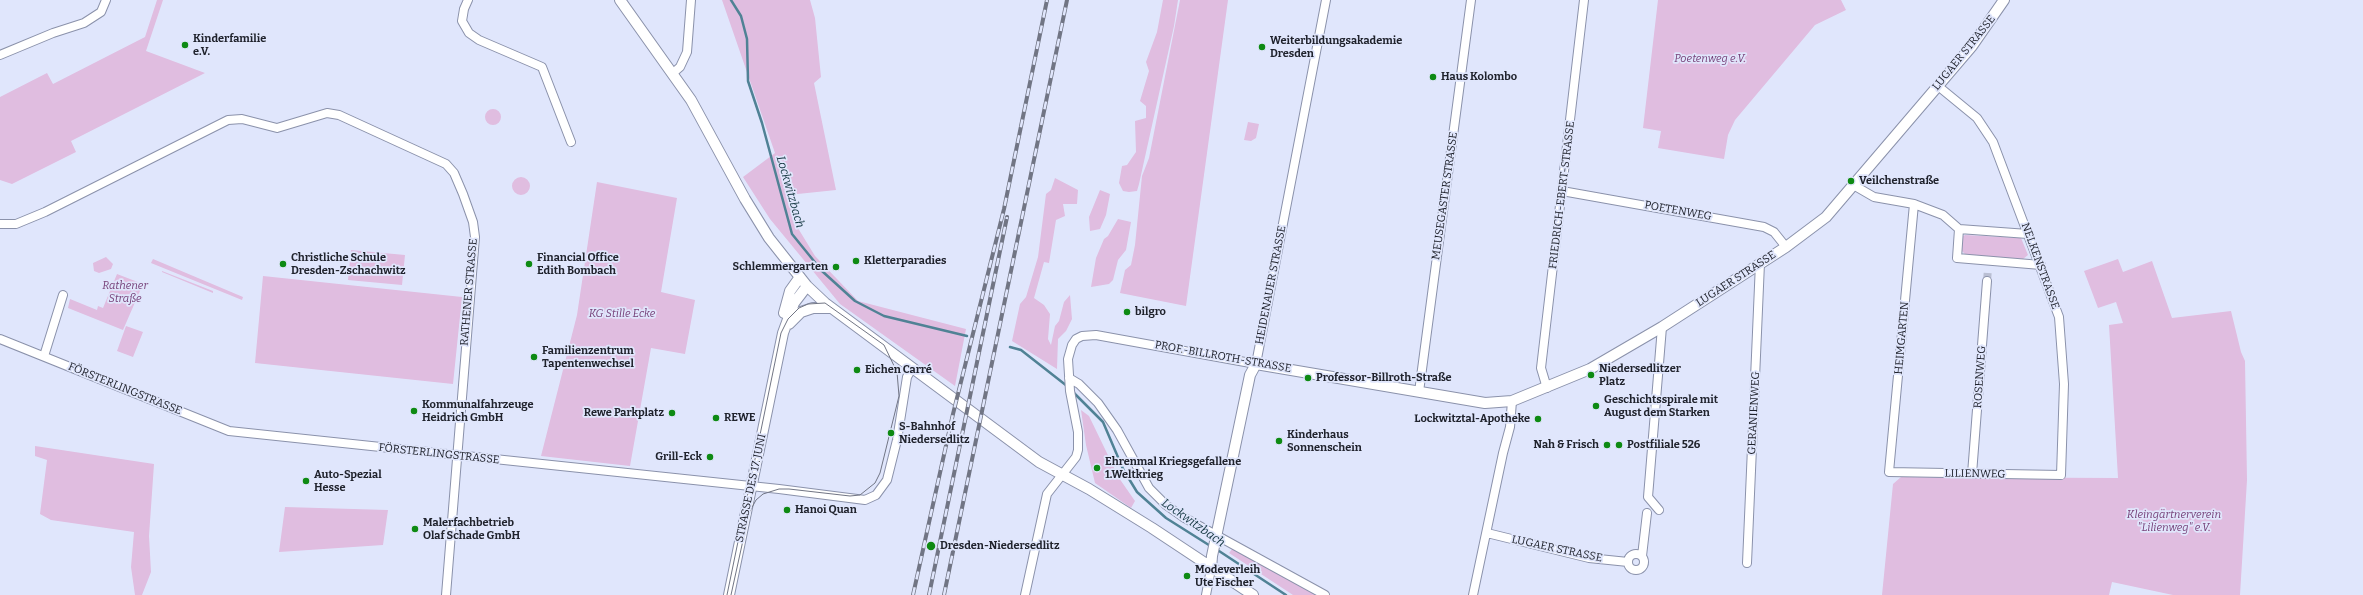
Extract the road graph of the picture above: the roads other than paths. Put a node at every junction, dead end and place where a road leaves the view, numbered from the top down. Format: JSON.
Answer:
{"nodes":[{"id":1,"x":106,"y":0,"type":"edge"},
{"id":2,"x":468,"y":0,"type":"edge"},
{"id":3,"x":620,"y":0,"type":"edge"},
{"id":4,"x":691,"y":0,"type":"edge"},
{"id":5,"x":1326,"y":0,"type":"edge"},
{"id":6,"x":1471,"y":0,"type":"edge"},
{"id":7,"x":1584,"y":0,"type":"edge"},
{"id":8,"x":2004,"y":0,"type":"edge"},
{"id":9,"x":0,"y":55,"type":"edge"},
{"id":10,"x":673,"y":73,"type":"junction"},
{"id":11,"x":1938,"y":86,"type":"junction"},
{"id":12,"x":571,"y":142,"type":"dead end"},
{"id":13,"x":1855,"y":186,"type":"junction"},
{"id":14,"x":1562,"y":191,"type":"junction"},
{"id":15,"x":1914,"y":204,"type":"junction"},
{"id":16,"x":0,"y":224,"type":"edge"},
{"id":17,"x":1959,"y":229,"type":"junction"},
{"id":18,"x":2028,"y":234,"type":"junction"},
{"id":19,"x":1786,"y":247,"type":"junction"},
{"id":20,"x":1989,"y":260,"type":"junction"},
{"id":21,"x":1760,"y":263,"type":"junction"},
{"id":22,"x":2041,"y":265,"type":"junction"},
{"id":23,"x":1988,"y":269,"type":"tunnel mouth"},
{"id":24,"x":800,"y":277,"type":"junction"},
{"id":25,"x":1987,"y":281,"type":"tunnel mouth"},
{"id":26,"x":807,"y":286,"type":"junction"},
{"id":27,"x":63,"y":295,"type":"dead end"},
{"id":28,"x":831,"y":308,"type":"junction"},
{"id":29,"x":1662,"y":327,"type":"junction"},
{"id":30,"x":783,"y":333,"type":"junction"},
{"id":31,"x":0,"y":339,"type":"edge"},
{"id":32,"x":44,"y":356,"type":"junction"},
{"id":33,"x":1256,"y":364,"type":"junction"},
{"id":34,"x":912,"y":368,"type":"junction"},
{"id":35,"x":1069,"y":379,"type":"junction"},
{"id":36,"x":1547,"y":388,"type":"junction"},
{"id":37,"x":1418,"y":392,"type":"junction"},
{"id":38,"x":1512,"y":401,"type":"junction"},
{"id":39,"x":456,"y":455,"type":"junction"},
{"id":40,"x":1889,"y":472,"type":"joint"},
{"id":41,"x":1061,"y":474,"type":"junction"},
{"id":42,"x":1972,"y":474,"type":"junction"},
{"id":43,"x":2061,"y":474,"type":"joint"},
{"id":44,"x":752,"y":487,"type":"junction"},
{"id":45,"x":1659,"y":510,"type":"dead end"},
{"id":46,"x":1647,"y":513,"type":"dead end"},
{"id":47,"x":1487,"y":533,"type":"junction"},
{"id":48,"x":1216,"y":537,"type":"junction"},
{"id":49,"x":1642,"y":556,"type":"junction"},
{"id":50,"x":1628,"y":562,"type":"junction"},
{"id":51,"x":1747,"y":563,"type":"dead end"},
{"id":52,"x":1212,"y":569,"type":"junction"},
{"id":53,"x":446,"y":595,"type":"edge"},
{"id":54,"x":729,"y":595,"type":"edge"},
{"id":55,"x":1025,"y":595,"type":"edge"},
{"id":56,"x":1206,"y":595,"type":"edge"},
{"id":57,"x":1253,"y":595,"type":"edge"},
{"id":58,"x":1326,"y":595,"type":"edge"},
{"id":59,"x":1473,"y":595,"type":"edge"}],
"edges":[{"from":1,"to":9,"type":"street"},
{"from":2,"to":12,"type":"street"},
{"from":3,"to":10,"type":"street"},
{"from":4,"to":10,"type":"street"},
{"from":5,"to":33,"type":"street","name":"HEIDENAUER STRASSE"},
{"from":6,"to":37,"type":"street","name":"MEUSEGASTER STRASSE"},
{"from":7,"to":14,"type":"street","name":"FRIEDRICH-EBERT-STRASSE"},
{"from":8,"to":11,"type":"street","name":"LUGAER STRASSE"},
{"from":10,"to":24,"type":"street"},
{"from":11,"to":13,"type":"street","name":"LUGAER STRASSE"},
{"from":11,"to":18,"type":"street","name":"NELKENSTRASSE"},
{"from":13,"to":15,"type":"street"},
{"from":13,"to":19,"type":"street","name":"LUGAER STRASSE"},
{"from":14,"to":19,"type":"street","name":"POETENWEG"},
{"from":14,"to":36,"type":"street","name":"FRIEDRICH-EBERT-STRASSE"},
{"from":15,"to":17,"type":"street"},
{"from":15,"to":40,"type":"street","name":"HEIMGARTEN"},
{"from":16,"to":39,"type":"street","name":"RATHENER STRASSE"},
{"from":17,"to":18,"type":"street"},
{"from":17,"to":20,"type":"street"},
{"from":18,"to":22,"type":"street","name":"NELKENSTRASSE"},
{"from":19,"to":21,"type":"street","name":"LUGAER STRASSE"},
{"from":20,"to":22,"type":"street"},
{"from":20,"to":23,"type":"street"},
{"from":21,"to":29,"type":"street","name":"LUGAER STRASSE"},
{"from":21,"to":51,"type":"street","name":"GERANIENWEG"},
{"from":22,"to":43,"type":"street","name":"NELKENSTRASSE"},
{"from":24,"to":26,"type":"street"},
{"from":24,"to":30,"type":"street","name":"STRASSE DES 17. JUNI"},
{"from":25,"to":42,"type":"street","name":"ROSENWEG"},
{"from":26,"to":28,"type":"street"},
{"from":26,"to":30,"type":"street","name":"STRASSE DES 17. JUNI"},
{"from":27,"to":32,"type":"street"},
{"from":28,"to":30,"type":"street"},
{"from":28,"to":34,"type":"street"},
{"from":29,"to":36,"type":"street","name":"LUGAER STRASSE"},
{"from":29,"to":45,"type":"street"},
{"from":30,"to":44,"type":"street","name":"STRASSE DES 17. JUNI"},
{"from":31,"to":32,"type":"street","name":"FÖRSTERLINGSTRASSE"},
{"from":32,"to":39,"type":"street","name":"FÖRSTERLINGSTRASSE"},
{"from":33,"to":35,"type":"street","name":"PROF.-BILLROTH-STRASSE"},
{"from":33,"to":37,"type":"street","name":"PROF.-BILLROTH-STRASSE"},
{"from":33,"to":48,"type":"street","name":"HEIDENAUER STRASSE"},
{"from":34,"to":41,"type":"street"},
{"from":34,"to":44,"type":"street","name":"FÖRSTERLINGSTRASSE"},
{"from":35,"to":41,"type":"street","name":"PROF.-BILLROTH-STRASSE"},
{"from":35,"to":48,"type":"street"},
{"from":36,"to":38,"type":"street","name":"LUGAER STRASSE"},
{"from":37,"to":38,"type":"street","name":"PROF.-BILLROTH-STRASSE"},
{"from":38,"to":47,"type":"street"},
{"from":39,"to":44,"type":"street","name":"FÖRSTERLINGSTRASSE"},
{"from":39,"to":53,"type":"street","name":"RATHENER STRASSE"},
{"from":40,"to":42,"type":"street","name":"LILIENWEG"},
{"from":41,"to":52,"type":"street"},
{"from":41,"to":55,"type":"street","name":"PROF.-BILLROTH-STRASSE"},
{"from":42,"to":43,"type":"street","name":"LILIENWEG"},
{"from":44,"to":54,"type":"street","name":"STRASSE DES 17. JUNI"},
{"from":46,"to":49,"type":"street","name":"LUGAER STRASSE"},
{"from":47,"to":50,"type":"street","name":"LUGAER STRASSE"},
{"from":47,"to":59,"type":"street"},
{"from":48,"to":52,"type":"street","name":"HEIDENAUER STRASSE"},
{"from":48,"to":58,"type":"street"},
{"from":49,"to":50,"type":"street","name":"LUGAER STRASSE"},
{"from":49,"to":50,"type":"street","name":"LUGAER STRASSE"},
{"from":52,"to":56,"type":"street"},
{"from":52,"to":57,"type":"street"}]}
